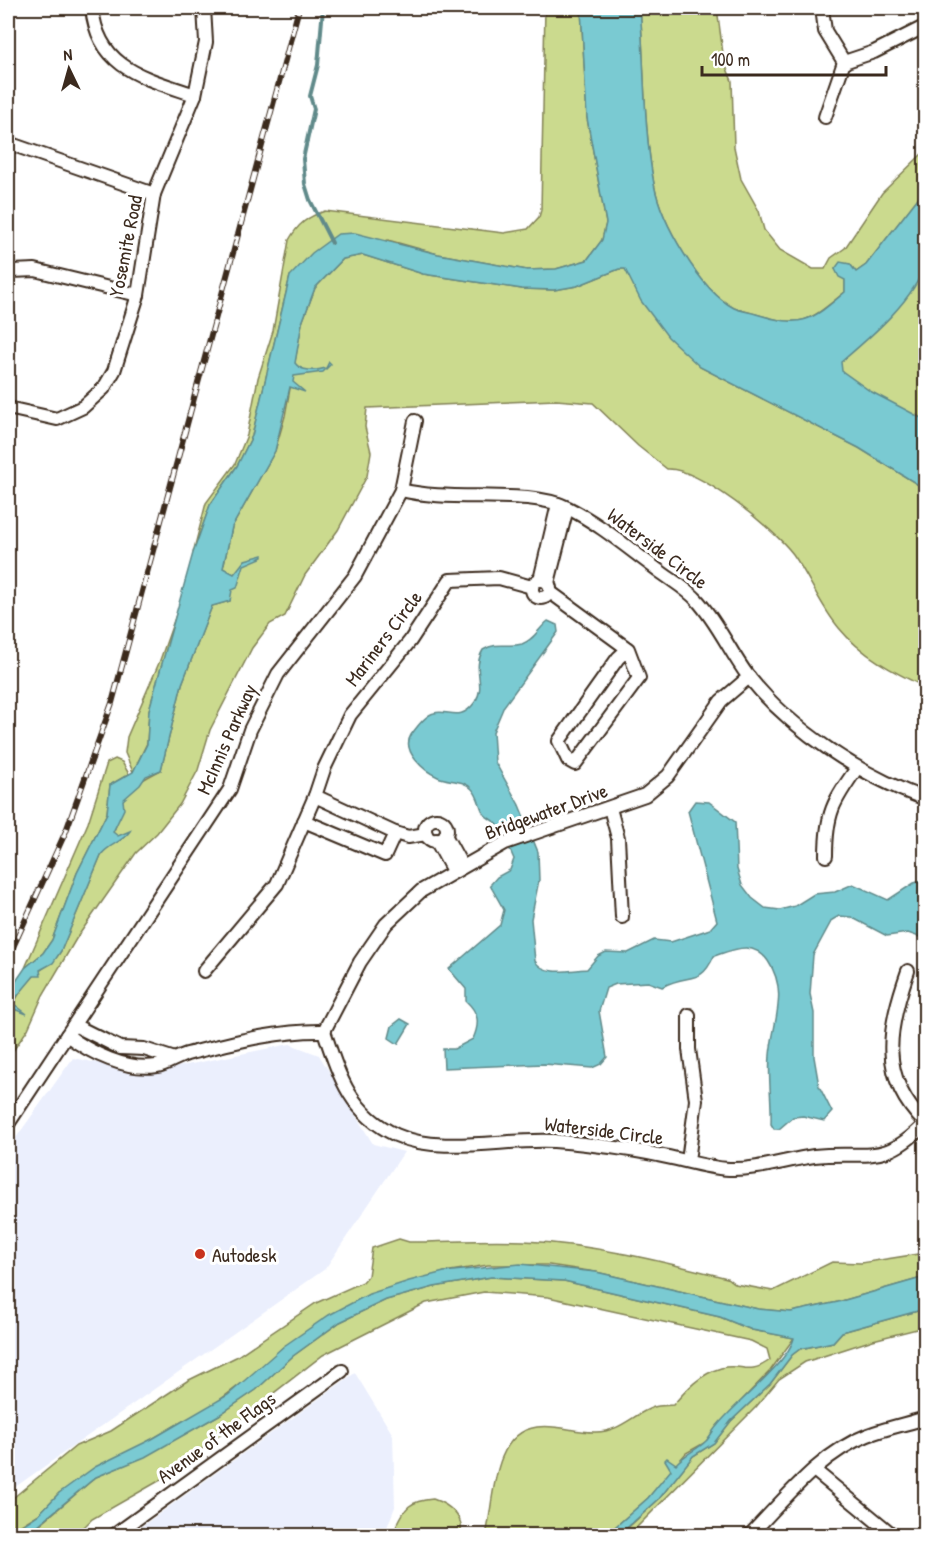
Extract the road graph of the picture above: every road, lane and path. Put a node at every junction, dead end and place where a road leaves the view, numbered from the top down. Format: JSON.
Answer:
{"nodes":[{"id":1,"x":92,"y":8,"type":"edge"},
{"id":2,"x":204,"y":8,"type":"edge"},
{"id":3,"x":822,"y":8,"type":"edge"},
{"id":4,"x":926,"y":26,"type":"edge"},
{"id":5,"x":844,"y":62,"type":"junction"},
{"id":6,"x":195,"y":95,"type":"junction"},
{"id":7,"x":825,"y":117,"type":"dead end"},
{"id":8,"x":8,"y":143,"type":"edge"},
{"id":9,"x":154,"y":194,"type":"junction"},
{"id":10,"x":12,"y":271,"type":"dead end"},
{"id":11,"x":138,"y":295,"type":"junction"},
{"id":12,"x":8,"y":408,"type":"edge"},
{"id":13,"x":415,"y":421,"type":"dead end"},
{"id":14,"x":401,"y":490,"type":"junction"},
{"id":15,"x":563,"y":506,"type":"junction"},
{"id":16,"x":542,"y":585,"type":"junction"},
{"id":17,"x":628,"y":650,"type":"junction"},
{"id":18,"x":749,"y":677,"type":"junction"},
{"id":19,"x":857,"y":768,"type":"junction"},
{"id":20,"x":315,"y":796,"type":"junction"},
{"id":21,"x":926,"y":799,"type":"edge"},
{"id":22,"x":609,"y":808,"type":"junction"},
{"id":23,"x":304,"y":821,"type":"junction"},
{"id":24,"x":395,"y":833,"type":"junction"},
{"id":25,"x":826,"y":856,"type":"dead end"},
{"id":26,"x":457,"y":869,"type":"junction"},
{"id":27,"x":622,"y":917,"type":"dead end"},
{"id":28,"x":908,"y":970,"type":"dead end"},
{"id":29,"x":204,"y":971,"type":"dead end"},
{"id":30,"x":689,"y":1015,"type":"dead end"},
{"id":31,"x":70,"y":1030,"type":"junction"},
{"id":32,"x":324,"y":1031,"type":"junction"},
{"id":33,"x":925,"y":1123,"type":"edge"},
{"id":34,"x":8,"y":1124,"type":"edge"},
{"id":35,"x":688,"y":1161,"type":"junction"},
{"id":36,"x":342,"y":1371,"type":"dead end"},
{"id":37,"x":926,"y":1418,"type":"edge"},
{"id":38,"x":814,"y":1470,"type":"junction"},
{"id":39,"x":113,"y":1536,"type":"edge"},
{"id":40,"x":749,"y":1536,"type":"edge"},
{"id":41,"x":894,"y":1536,"type":"edge"}],
"edges":[{"from":1,"to":6,"type":"street"},
{"from":2,"to":6,"type":"street","name":"Yosemite Road"},
{"from":3,"to":5,"type":"street"},
{"from":4,"to":5,"type":"street"},
{"from":5,"to":7,"type":"street"},
{"from":6,"to":9,"type":"street","name":"Yosemite Road"},
{"from":8,"to":9,"type":"street"},
{"from":9,"to":11,"type":"street","name":"Yosemite Road"},
{"from":10,"to":11,"type":"street"},
{"from":11,"to":12,"type":"street","name":"Yosemite Road"},
{"from":13,"to":14,"type":"street","name":"McInnis Parkway"},
{"from":14,"to":15,"type":"street","name":"Waterside Circle"},
{"from":14,"to":31,"type":"street","name":"McInnis Parkway"},
{"from":15,"to":16,"type":"street"},
{"from":15,"to":18,"type":"street","name":"Waterside Circle"},
{"from":16,"to":17,"type":"street","name":"Mariners Circle"},
{"from":16,"to":20,"type":"street","name":"Mariners Circle"},
{"from":17,"to":17,"type":"street"},
{"from":18,"to":19,"type":"street","name":"Waterside Circle"},
{"from":18,"to":22,"type":"street","name":"Bridgewater Drive"},
{"from":19,"to":21,"type":"street","name":"Waterside Circle"},
{"from":19,"to":25,"type":"street"},
{"from":20,"to":23,"type":"street","name":"Mariners Circle"},
{"from":20,"to":24,"type":"street"},
{"from":22,"to":26,"type":"street","name":"Bridgewater Drive"},
{"from":22,"to":27,"type":"street"},
{"from":23,"to":24,"type":"street"},
{"from":23,"to":29,"type":"street","name":"Mariners Circle"},
{"from":24,"to":26,"type":"street"},
{"from":26,"to":32,"type":"street","name":"Bridgewater Drive"},
{"from":28,"to":33,"type":"street"},
{"from":30,"to":35,"type":"street"},
{"from":31,"to":32,"type":"street"},
{"from":31,"to":34,"type":"street","name":"McInnis Parkway"},
{"from":32,"to":35,"type":"street","name":"Waterside Circle"},
{"from":33,"to":35,"type":"street","name":"Waterside Circle"},
{"from":36,"to":39,"type":"street","name":"Avenue of the Flags"},
{"from":37,"to":38,"type":"street"},
{"from":38,"to":40,"type":"street"},
{"from":38,"to":41,"type":"street"}]}
